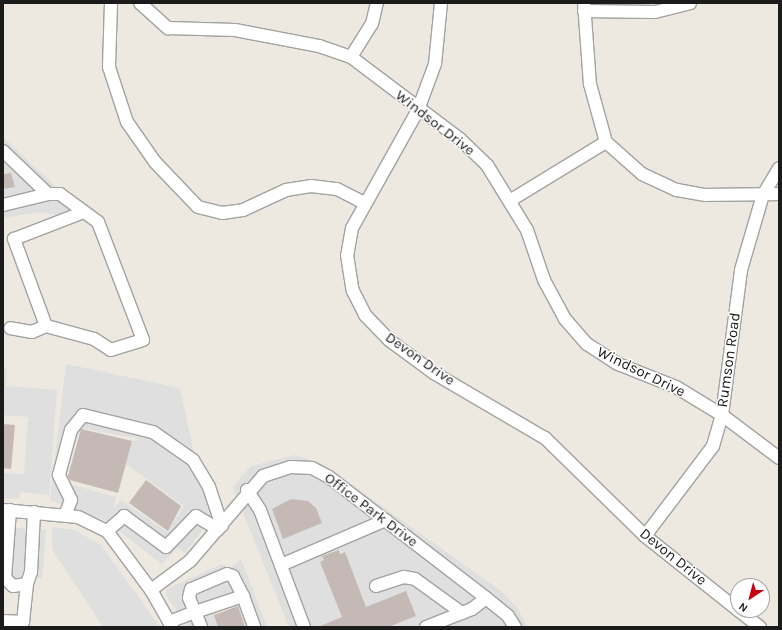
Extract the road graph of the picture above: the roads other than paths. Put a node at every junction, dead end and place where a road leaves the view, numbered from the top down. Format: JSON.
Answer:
{"nodes":[{"id":1,"x":111,"y":3,"type":"edge"},
{"id":2,"x":140,"y":3,"type":"edge"},
{"id":3,"x":377,"y":3,"type":"edge"},
{"id":4,"x":441,"y":3,"type":"edge"},
{"id":5,"x":690,"y":3,"type":"edge"},
{"id":6,"x":584,"y":7,"type":"edge"},
{"id":7,"x":351,"y":57,"type":"junction"},
{"id":8,"x":418,"y":110,"type":"junction"},
{"id":9,"x":606,"y":142,"type":"junction"},
{"id":10,"x":3,"y":151,"type":"edge"},
{"id":11,"x":779,"y":168,"type":"edge"},
{"id":12,"x":48,"y":194,"type":"junction"},
{"id":13,"x":779,"y":194,"type":"edge"},
{"id":14,"x":763,"y":196,"type":"junction"},
{"id":15,"x":511,"y":200,"type":"junction"},
{"id":16,"x":365,"y":203,"type":"junction"},
{"id":17,"x":3,"y":205,"type":"edge"},
{"id":18,"x":84,"y":212,"type":"junction"},
{"id":19,"x":46,"y":326,"type":"junction"},
{"id":20,"x":10,"y":328,"type":"dead end"},
{"id":21,"x":722,"y":414,"type":"junction"},
{"id":22,"x":779,"y":458,"type":"edge"},
{"id":23,"x":247,"y":490,"type":"junction"},
{"id":24,"x":6,"y":510,"type":"edge"},
{"id":25,"x":34,"y":512,"type":"junction"},
{"id":26,"x":65,"y":515,"type":"junction"},
{"id":27,"x":386,"y":520,"type":"junction"},
{"id":28,"x":220,"y":527,"type":"junction"},
{"id":29,"x":107,"y":531,"type":"junction"},
{"id":30,"x":645,"y":536,"type":"junction"},
{"id":31,"x":5,"y":539,"type":"edge"},
{"id":32,"x":281,"y":565,"type":"junction"},
{"id":33,"x":28,"y":581,"type":"junction"},
{"id":34,"x":376,"y":586,"type":"dead end"},
{"id":35,"x":151,"y":590,"type":"junction"},
{"id":36,"x":243,"y":596,"type":"junction"},
{"id":37,"x":486,"y":598,"type":"junction"},
{"id":38,"x":730,"y":604,"type":"edge"},
{"id":39,"x":195,"y":612,"type":"junction"},
{"id":40,"x":462,"y":613,"type":"junction"},
{"id":41,"x":748,"y":618,"type":"edge"},
{"id":42,"x":3,"y":621,"type":"edge"},
{"id":43,"x":171,"y":625,"type":"edge"},
{"id":44,"x":512,"y":626,"type":"edge"},
{"id":45,"x":201,"y":627,"type":"edge"},
{"id":46,"x":254,"y":627,"type":"edge"},
{"id":47,"x":304,"y":627,"type":"edge"},
{"id":48,"x":426,"y":627,"type":"edge"},
{"id":49,"x":760,"y":627,"type":"edge"}],
"edges":[{"from":1,"to":16,"type":"street"},
{"from":2,"to":7,"type":"street","name":"Windsor Drive"},
{"from":3,"to":7,"type":"street"},
{"from":4,"to":8,"type":"street","name":"Devon Drive"},
{"from":5,"to":6,"type":"street"},
{"from":6,"to":9,"type":"street"},
{"from":7,"to":8,"type":"street","name":"Windsor Drive"},
{"from":8,"to":15,"type":"street","name":"Windsor Drive"},
{"from":8,"to":16,"type":"street","name":"Devon Drive"},
{"from":9,"to":14,"type":"street"},
{"from":9,"to":15,"type":"street"},
{"from":10,"to":12,"type":"street"},
{"from":11,"to":14,"type":"street","name":"Rumson Road"},
{"from":12,"to":17,"type":"street"},
{"from":12,"to":18,"type":"street"},
{"from":13,"to":14,"type":"street"},
{"from":14,"to":21,"type":"street","name":"Rumson Road"},
{"from":15,"to":21,"type":"street","name":"Windsor Drive"},
{"from":16,"to":30,"type":"street","name":"Devon Drive"},
{"from":18,"to":19,"type":"street"},
{"from":18,"to":19,"type":"street"},
{"from":19,"to":20,"type":"street"},
{"from":21,"to":22,"type":"street","name":"Windsor Drive"},
{"from":21,"to":30,"type":"street","name":"Rumson Road"},
{"from":23,"to":27,"type":"street","name":"Office Park Drive"},
{"from":23,"to":28,"type":"street","name":"Office Park Drive"},
{"from":23,"to":32,"type":"street"},
{"from":24,"to":25,"type":"street"},
{"from":24,"to":31,"type":"street"},
{"from":25,"to":26,"type":"street"},
{"from":25,"to":33,"type":"street"},
{"from":26,"to":28,"type":"street"},
{"from":26,"to":29,"type":"street"},
{"from":27,"to":32,"type":"street"},
{"from":27,"to":37,"type":"street","name":"Office Park Drive"},
{"from":28,"to":29,"type":"street"},
{"from":28,"to":35,"type":"street","name":"Office Park Drive"},
{"from":29,"to":35,"type":"street"},
{"from":30,"to":38,"type":"street","name":"Devon Drive"},
{"from":31,"to":33,"type":"street"},
{"from":32,"to":47,"type":"street"},
{"from":33,"to":42,"type":"street"},
{"from":34,"to":40,"type":"street"},
{"from":35,"to":43,"type":"street"},
{"from":36,"to":39,"type":"street"},
{"from":36,"to":39,"type":"street"},
{"from":36,"to":46,"type":"street"},
{"from":37,"to":40,"type":"street"},
{"from":37,"to":44,"type":"street","name":"Office Park Drive"},
{"from":39,"to":43,"type":"street"},
{"from":39,"to":45,"type":"street"},
{"from":40,"to":48,"type":"street"},
{"from":41,"to":49,"type":"street","name":"Devon Drive"}]}
